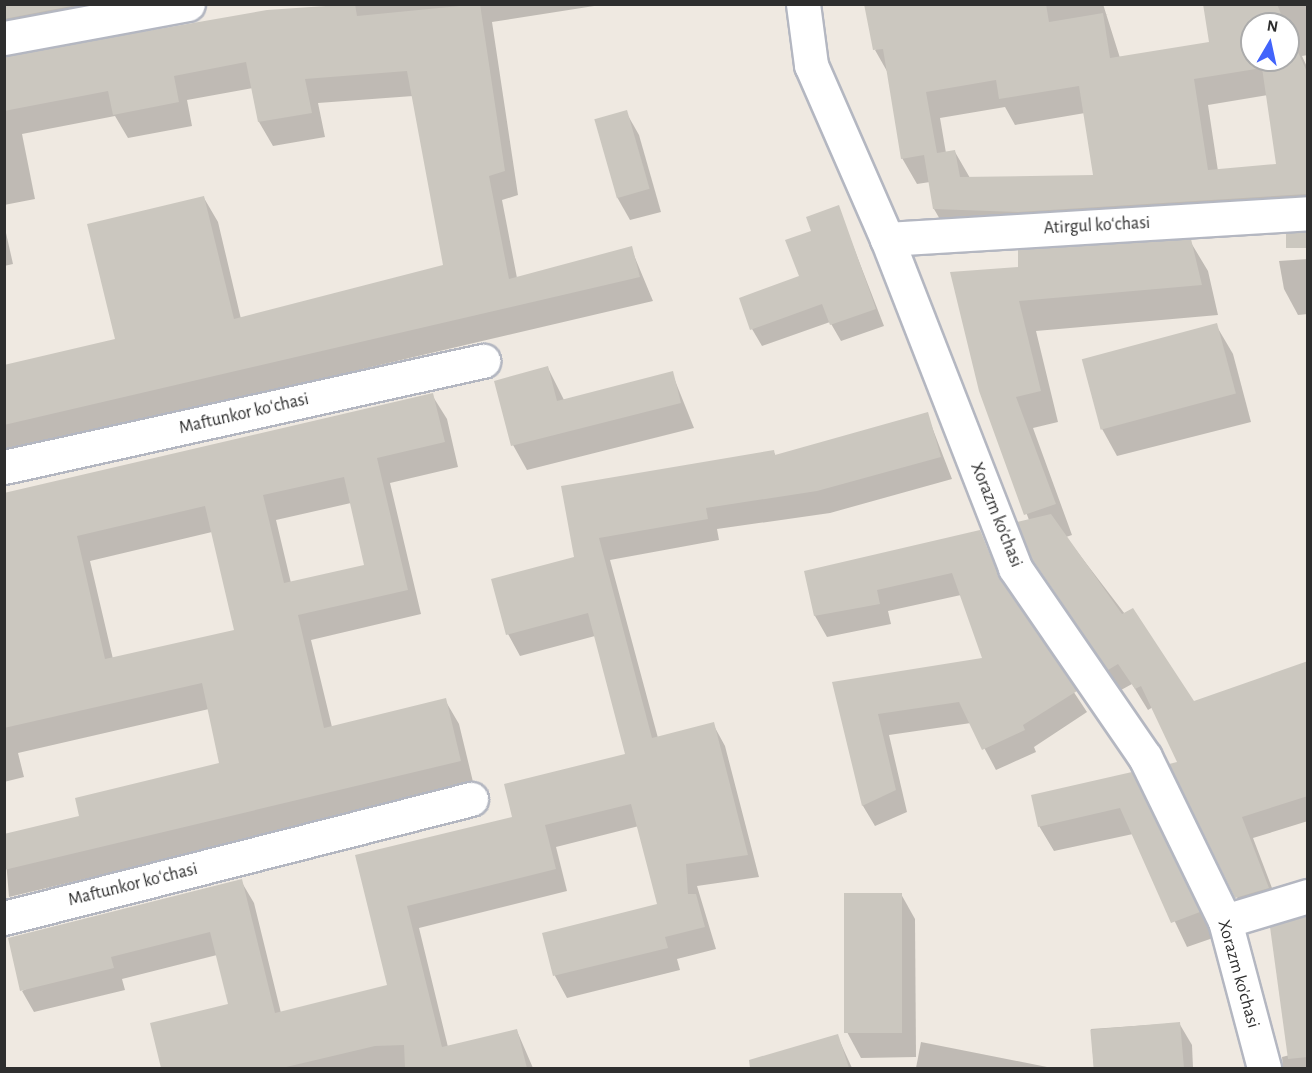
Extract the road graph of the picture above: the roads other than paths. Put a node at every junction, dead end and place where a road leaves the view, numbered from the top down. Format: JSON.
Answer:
{"nodes":[{"id":1,"x":188,"y":4,"type":"edge"},
{"id":2,"x":803,"y":4,"type":"edge"},
{"id":3,"x":4,"y":38,"type":"edge"},
{"id":4,"x":1308,"y":213,"type":"edge"},
{"id":5,"x":887,"y":239,"type":"junction"},
{"id":6,"x":483,"y":361,"type":"dead end"},
{"id":7,"x":4,"y":467,"type":"edge"},
{"id":8,"x":471,"y":799,"type":"dead end"},
{"id":9,"x":1308,"y":896,"type":"edge"},
{"id":10,"x":4,"y":918,"type":"edge"},
{"id":11,"x":1225,"y":921,"type":"junction"},
{"id":12,"x":1264,"y":1068,"type":"edge"}],
"edges":[{"from":1,"to":3,"type":"street"},
{"from":2,"to":5,"type":"street","name":"Xorazm ko'chasi"},
{"from":4,"to":5,"type":"street","name":"Atirgul koʻchasi"},
{"from":5,"to":11,"type":"street","name":"Xorazm ko'chasi"},
{"from":6,"to":7,"type":"street","name":"Maftunkor koʻchasi"},
{"from":8,"to":10,"type":"street","name":"Maftunkor koʻchasi"},
{"from":9,"to":11,"type":"street"},
{"from":11,"to":12,"type":"street","name":"Xorazm ko'chasi"}]}
